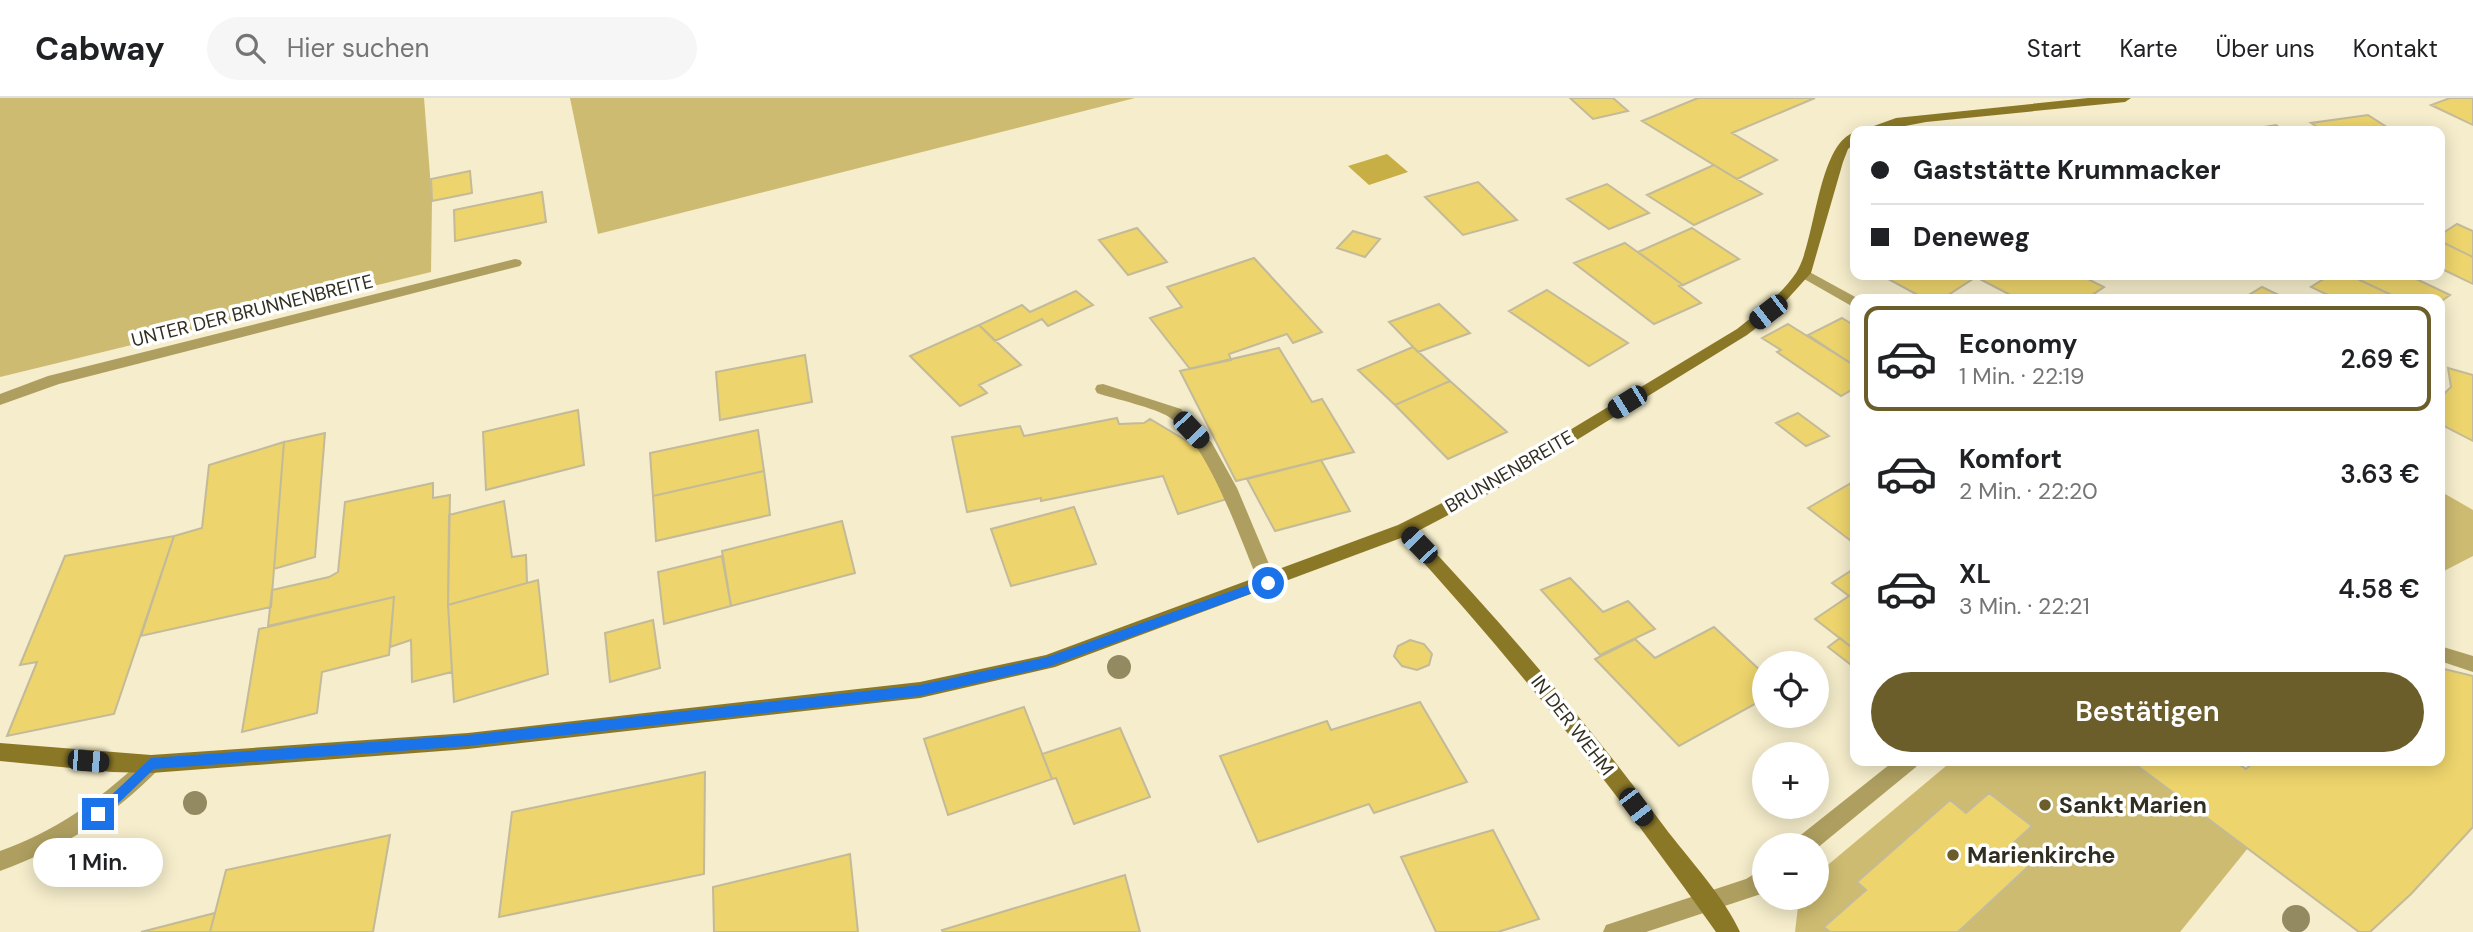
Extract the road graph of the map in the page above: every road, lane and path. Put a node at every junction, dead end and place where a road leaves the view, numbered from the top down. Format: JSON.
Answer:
{"nodes":[{"id":1,"x":2125,"y":98,"type":"edge"},
{"id":2,"x":1883,"y":126,"type":"edge"},
{"id":3,"x":1850,"y":140,"type":"edge"},
{"id":4,"x":515,"y":263,"type":"dead end"},
{"id":5,"x":1804,"y":273,"type":"junction"},
{"id":6,"x":1850,"y":300,"type":"edge"},
{"id":7,"x":1104,"y":389,"type":"dead end"},
{"id":8,"x":0,"y":400,"type":"edge"},
{"id":9,"x":1404,"y":530,"type":"junction"},
{"id":10,"x":1268,"y":583,"type":"junction"},
{"id":11,"x":2445,"y":656,"type":"edge"},
{"id":12,"x":2473,"y":664,"type":"edge"},
{"id":13,"x":0,"y":752,"type":"edge"},
{"id":14,"x":151,"y":764,"type":"junction"},
{"id":15,"x":1903,"y":766,"type":"edge"},
{"id":16,"x":1820,"y":833,"type":"edge"},
{"id":17,"x":0,"y":862,"type":"edge"},
{"id":18,"x":1752,"y":887,"type":"edge"},
{"id":19,"x":1708,"y":903,"type":"junction"},
{"id":20,"x":1614,"y":932,"type":"edge"},
{"id":21,"x":1729,"y":932,"type":"edge"}],
"edges":[{"from":1,"to":2,"type":"street"},
{"from":3,"to":5,"type":"street","name":"BRUNNENBREITE"},
{"from":4,"to":8,"type":"street","name":"UNTER DER BRUNNENBREITE"},
{"from":5,"to":6,"type":"street"},
{"from":5,"to":9,"type":"street","name":"BRUNNENBREITE"},
{"from":7,"to":10,"type":"street"},
{"from":9,"to":10,"type":"street","name":"BRUNNENBREITE"},
{"from":9,"to":19,"type":"street","name":"IN DER WEHM"},
{"from":10,"to":14,"type":"street","name":"BRUNNENBREITE"},
{"from":11,"to":12,"type":"street"},
{"from":13,"to":14,"type":"street","name":"BRUNNENBREITE"},
{"from":14,"to":17,"type":"street"},
{"from":15,"to":16,"type":"street"},
{"from":18,"to":19,"type":"street"},
{"from":19,"to":20,"type":"street"},
{"from":19,"to":21,"type":"street","name":"IN DER WEHM"}]}
